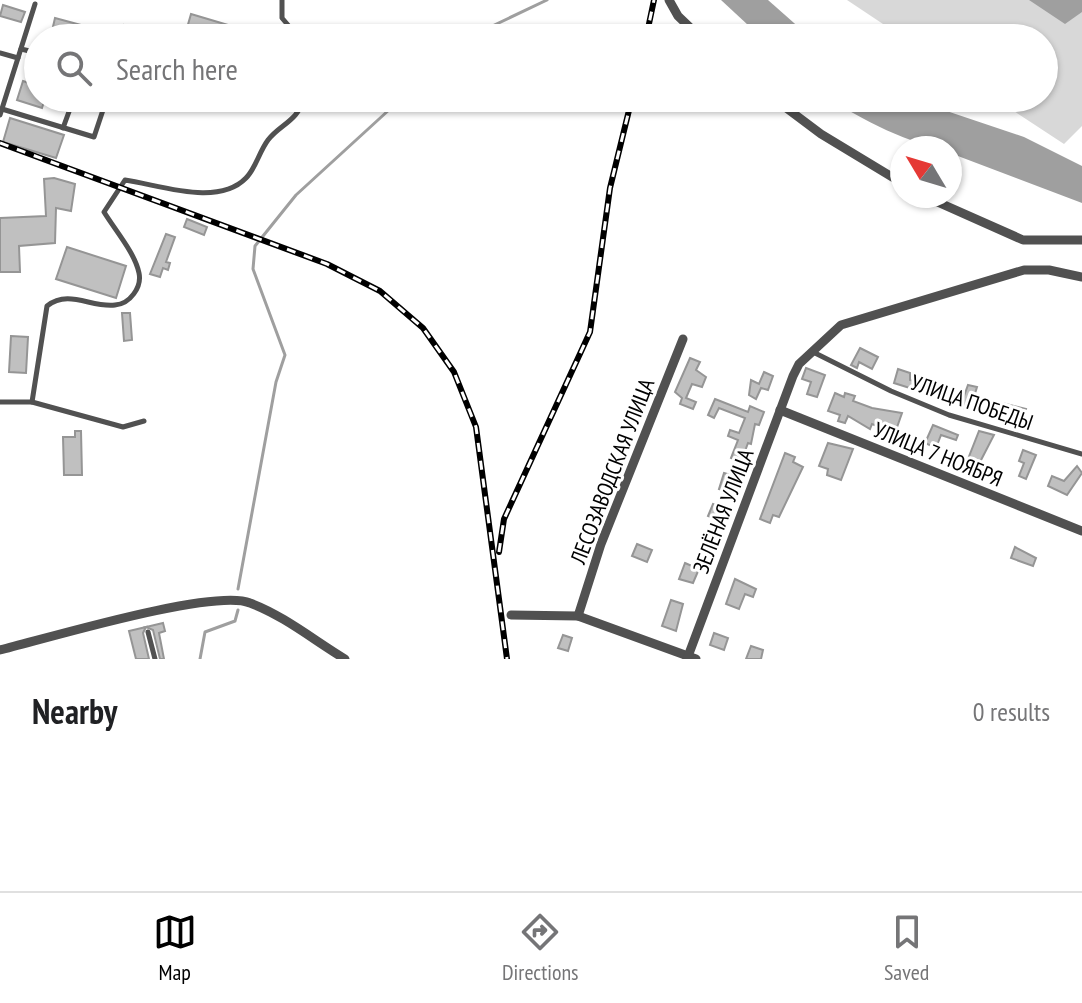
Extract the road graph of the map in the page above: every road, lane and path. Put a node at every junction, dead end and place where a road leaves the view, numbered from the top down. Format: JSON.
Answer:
{"nodes":[{"id":1,"x":282,"y":0,"type":"edge"},
{"id":2,"x":669,"y":0,"type":"edge"},
{"id":3,"x":35,"y":4,"type":"dead end"},
{"id":4,"x":29,"y":24,"type":"edge"},
{"id":5,"x":287,"y":24,"type":"edge"},
{"id":6,"x":686,"y":24,"type":"edge"},
{"id":7,"x":24,"y":39,"type":"edge"},
{"id":8,"x":21,"y":49,"type":"junction"},
{"id":9,"x":24,"y":50,"type":"edge"},
{"id":10,"x":0,"y":53,"type":"edge"},
{"id":11,"x":18,"y":58,"type":"junction"},
{"id":12,"x":1,"y":112,"type":"edge"},
{"id":13,"x":69,"y":112,"type":"edge"},
{"id":14,"x":102,"y":112,"type":"edge"},
{"id":15,"x":298,"y":112,"type":"edge"},
{"id":16,"x":792,"y":112,"type":"edge"},
{"id":17,"x":63,"y":128,"type":"junction"},
{"id":18,"x":890,"y":176,"type":"edge"},
{"id":19,"x":951,"y":208,"type":"edge"},
{"id":20,"x":1082,"y":240,"type":"edge"},
{"id":21,"x":1082,"y":277,"type":"edge"},
{"id":22,"x":683,"y":339,"type":"dead end"},
{"id":23,"x":812,"y":351,"type":"junction"},
{"id":24,"x":0,"y":402,"type":"edge"},
{"id":25,"x":32,"y":402,"type":"junction"},
{"id":26,"x":780,"y":410,"type":"junction"},
{"id":27,"x":144,"y":421,"type":"dead end"},
{"id":28,"x":1082,"y":454,"type":"edge"},
{"id":29,"x":1082,"y":531,"type":"edge"},
{"id":30,"x":511,"y":615,"type":"dead end"},
{"id":31,"x":578,"y":616,"type":"junction"},
{"id":32,"x":148,"y":632,"type":"dead end"},
{"id":33,"x":0,"y":650,"type":"edge"},
{"id":34,"x":690,"y":658,"type":"edge"},
{"id":35,"x":155,"y":659,"type":"edge"},
{"id":36,"x":345,"y":659,"type":"edge"}],
"edges":[{"from":1,"to":5,"type":"lane"},
{"from":2,"to":6,"type":"street"},
{"from":3,"to":4,"type":"lane"},
{"from":7,"to":8,"type":"lane"},
{"from":8,"to":9,"type":"lane"},
{"from":8,"to":11,"type":"lane"},
{"from":10,"to":11,"type":"lane"},
{"from":11,"to":12,"type":"lane"},
{"from":12,"to":17,"type":"lane"},
{"from":13,"to":17,"type":"lane"},
{"from":14,"to":17,"type":"lane"},
{"from":15,"to":25,"type":"lane"},
{"from":16,"to":18,"type":"street"},
{"from":19,"to":20,"type":"street"},
{"from":21,"to":23,"type":"street","name":"ЗЕЛЁНАЯ УЛИЦА"},
{"from":22,"to":31,"type":"street","name":"ЛЕСОЗАВОДСКАЯ УЛИЦА"},
{"from":23,"to":26,"type":"street","name":"ЗЕЛЁНАЯ УЛИЦА"},
{"from":23,"to":28,"type":"lane","name":"УЛИЦА ПОБЕДЫ"},
{"from":24,"to":25,"type":"lane"},
{"from":25,"to":27,"type":"lane"},
{"from":26,"to":29,"type":"street","name":"УЛИЦА 7 НОЯБРЯ"},
{"from":26,"to":34,"type":"street","name":"ЗЕЛЁНАЯ УЛИЦА"},
{"from":30,"to":31,"type":"street"},
{"from":31,"to":34,"type":"street"},
{"from":32,"to":35,"type":"lane"},
{"from":33,"to":36,"type":"street"}]}
